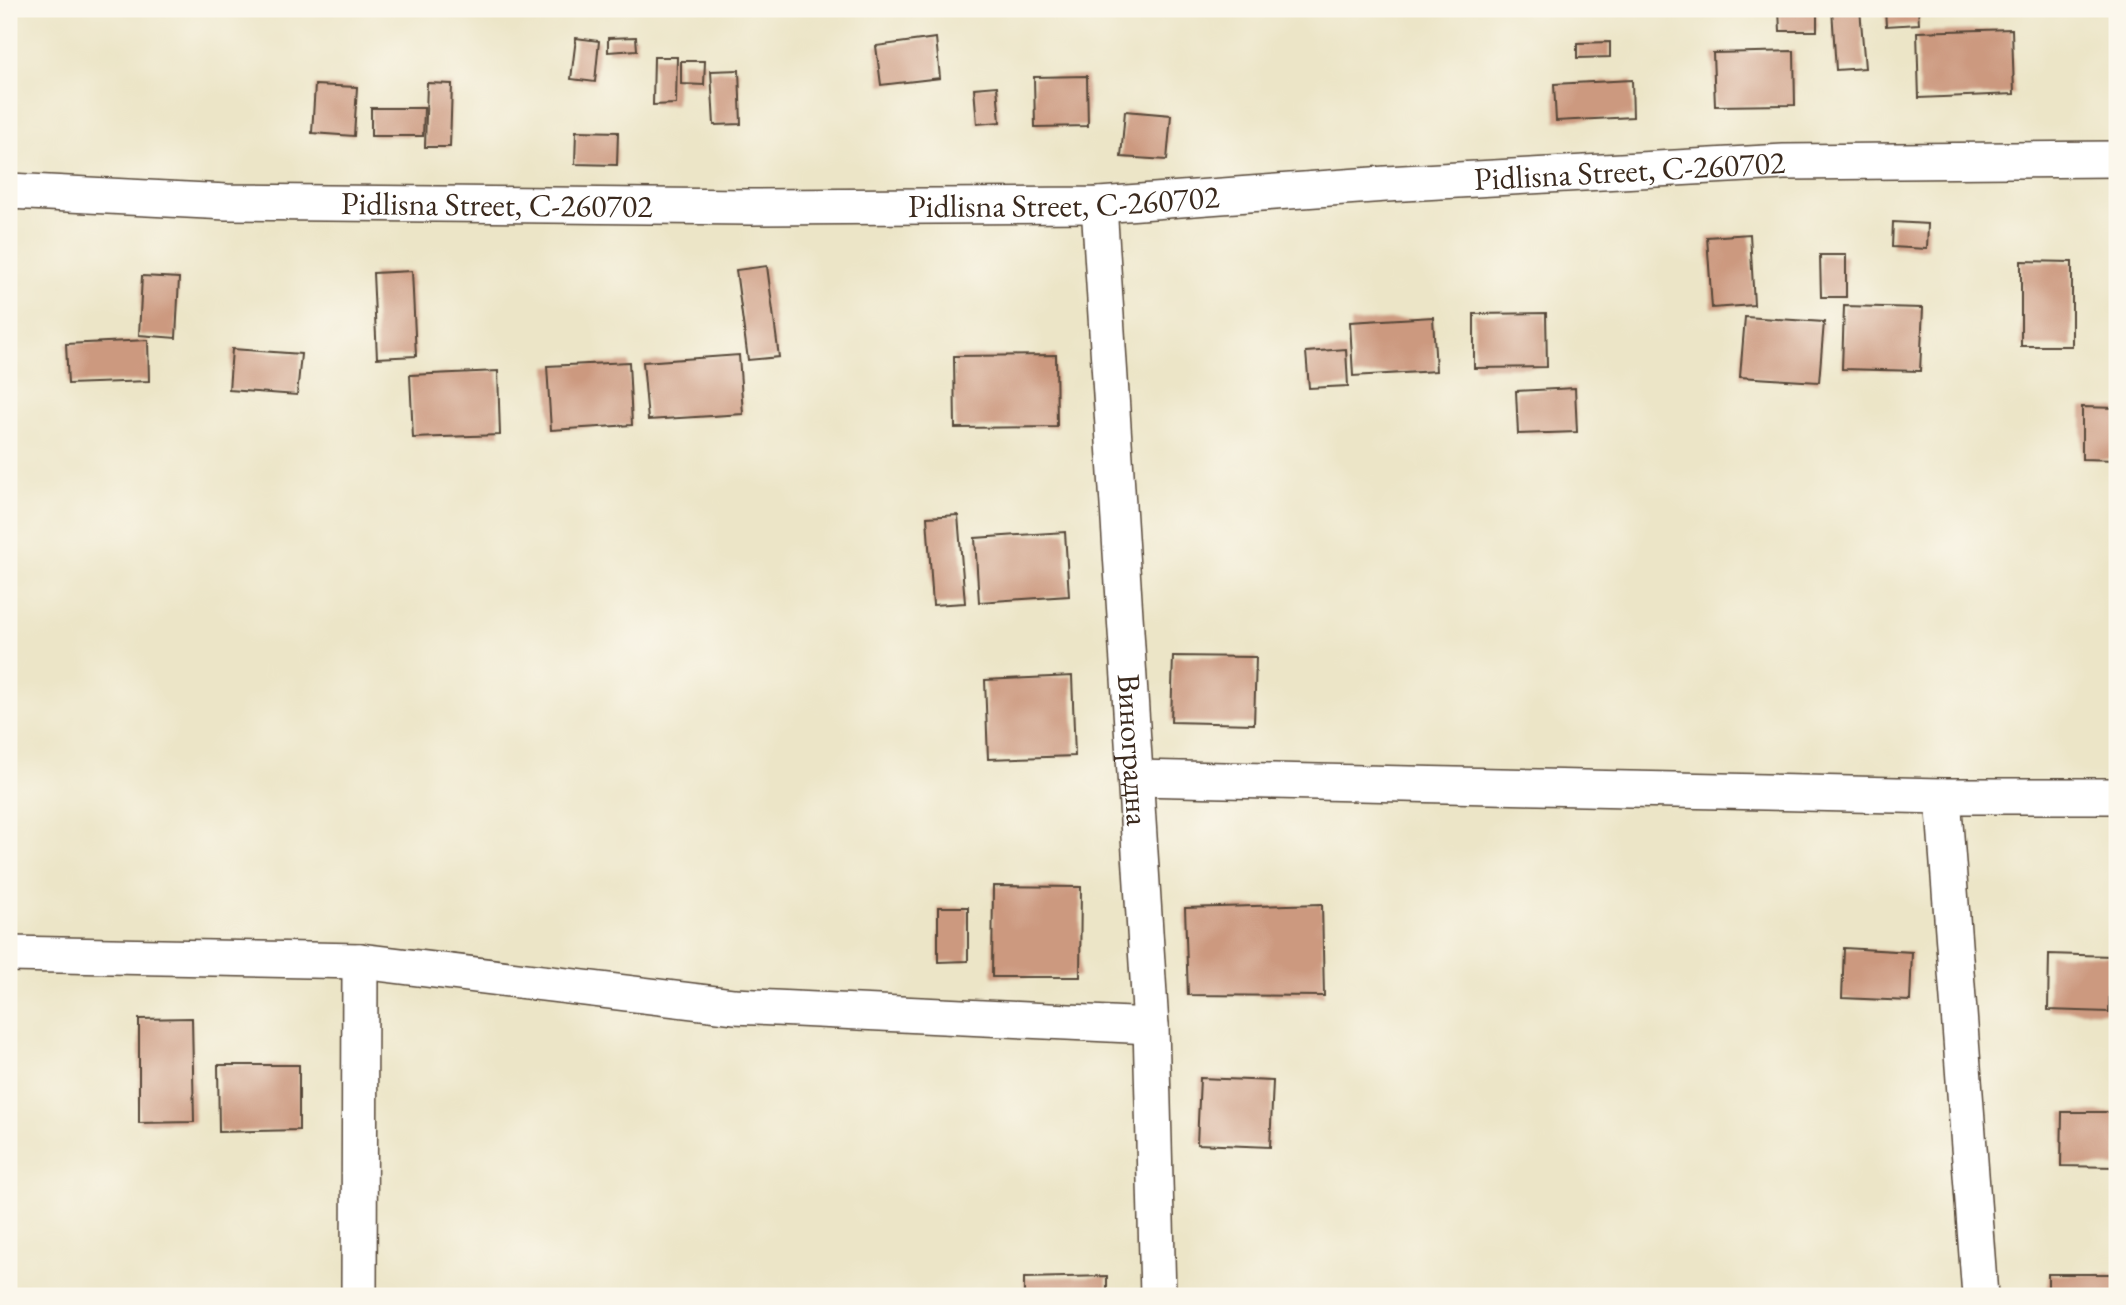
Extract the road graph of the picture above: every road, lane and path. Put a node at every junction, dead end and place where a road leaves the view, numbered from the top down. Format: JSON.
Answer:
{"nodes":[{"id":1,"x":2117,"y":159,"type":"edge"},
{"id":2,"x":9,"y":191,"type":"edge"},
{"id":3,"x":1099,"y":205,"type":"junction"},
{"id":4,"x":1136,"y":778,"type":"junction"},
{"id":5,"x":1943,"y":796,"type":"junction"},
{"id":6,"x":2117,"y":796,"type":"edge"},
{"id":7,"x":9,"y":954,"type":"edge"},
{"id":8,"x":360,"y":961,"type":"junction"},
{"id":9,"x":1151,"y":1026,"type":"junction"},
{"id":10,"x":359,"y":1296,"type":"edge"},
{"id":11,"x":1158,"y":1296,"type":"edge"},
{"id":12,"x":1980,"y":1296,"type":"edge"}],
"edges":[{"from":1,"to":3,"type":"street","name":"Pidlisna Street, С-260702"},
{"from":2,"to":3,"type":"street","name":"Pidlisna Street, С-260702"},
{"from":3,"to":4,"type":"street","name":"Виноградна"},
{"from":4,"to":5,"type":"street"},
{"from":4,"to":9,"type":"street","name":"Виноградна"},
{"from":5,"to":6,"type":"street"},
{"from":5,"to":12,"type":"street"},
{"from":7,"to":8,"type":"street"},
{"from":8,"to":9,"type":"street"},
{"from":8,"to":10,"type":"street"},
{"from":9,"to":11,"type":"street","name":"Виноградна"}]}
